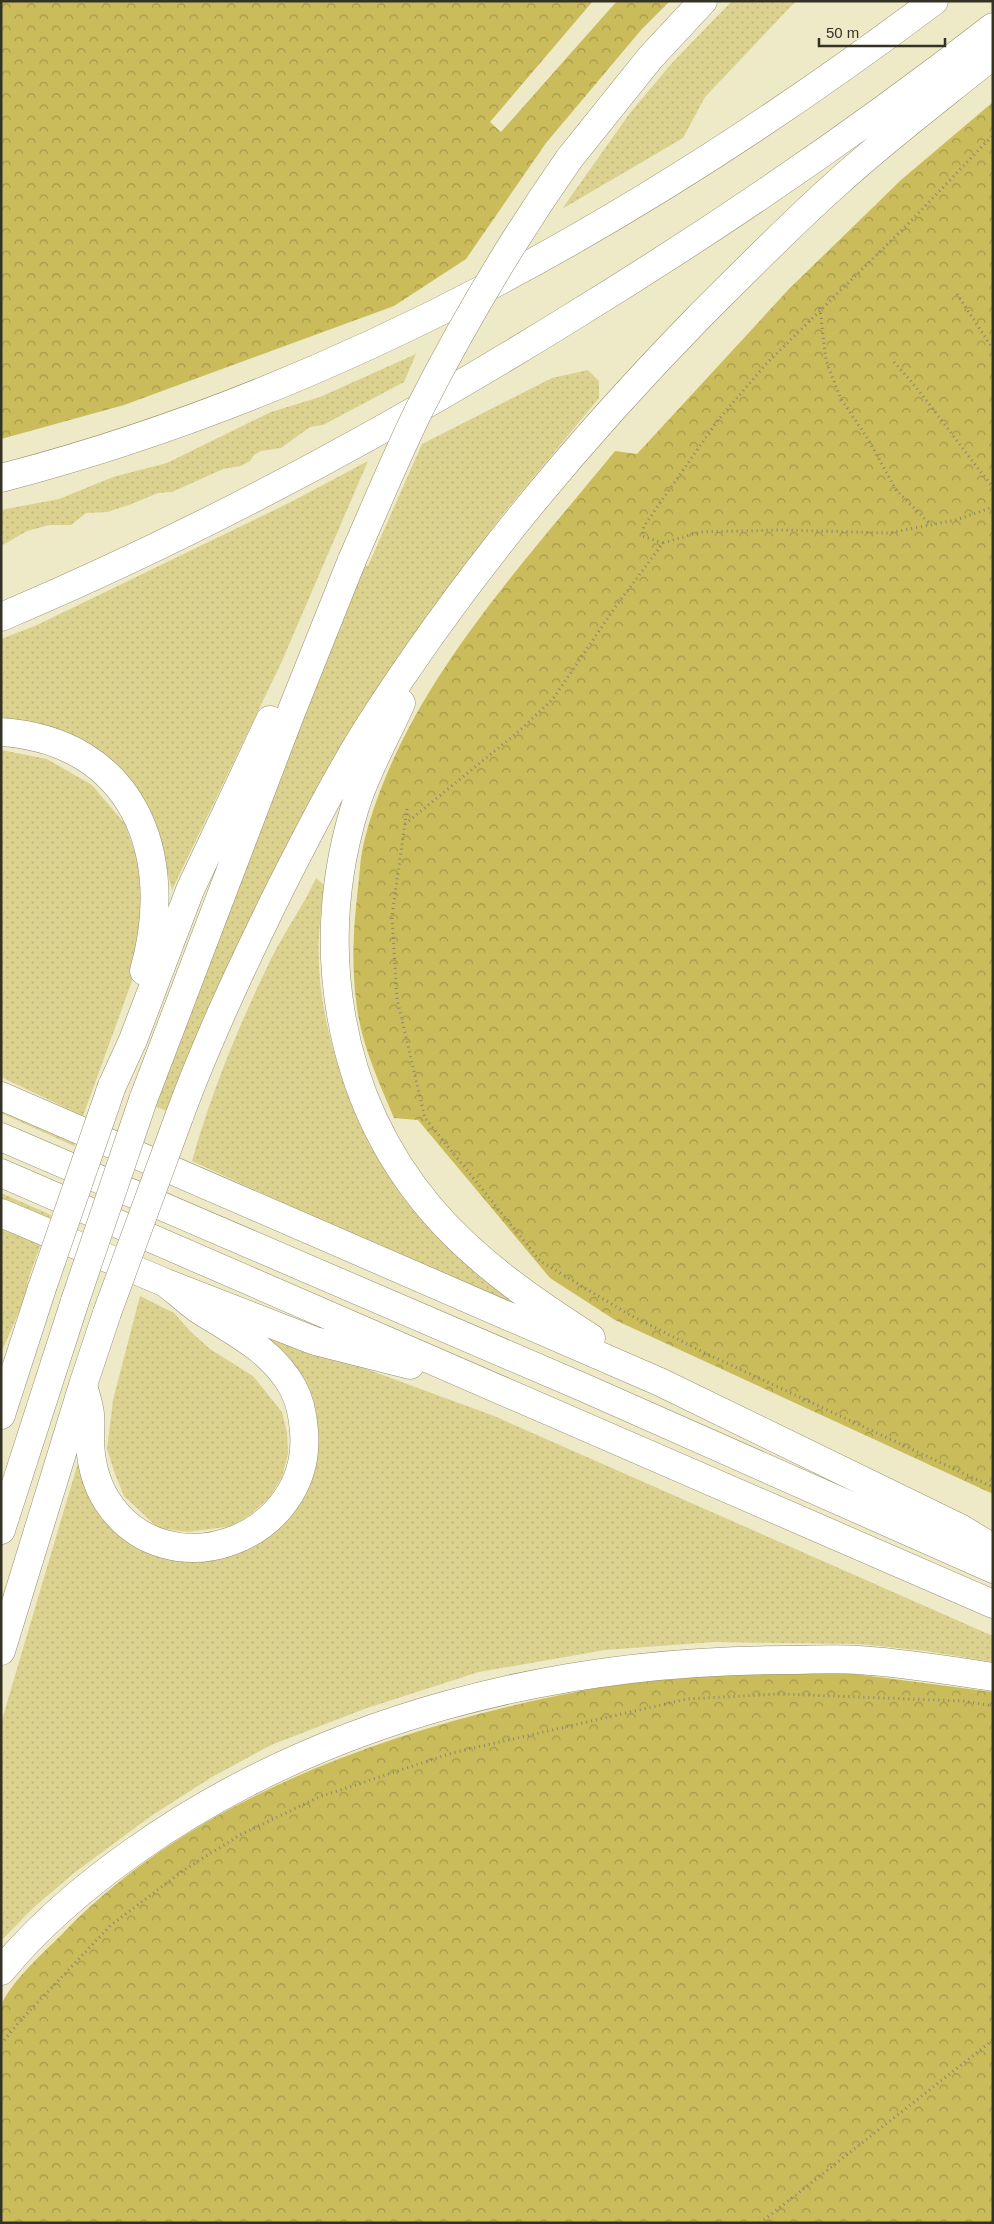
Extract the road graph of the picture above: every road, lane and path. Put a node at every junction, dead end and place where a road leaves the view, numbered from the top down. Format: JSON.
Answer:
{"nodes":[{"id":1,"x":703,"y":1,"type":"edge"},
{"id":2,"x":934,"y":1,"type":"edge"},
{"id":3,"x":993,"y":27,"type":"edge"},
{"id":4,"x":993,"y":55,"type":"edge"},
{"id":5,"x":993,"y":135,"type":"edge"},
{"id":6,"x":956,"y":294,"type":"dead end"},
{"id":7,"x":820,"y":308,"type":"junction"},
{"id":8,"x":993,"y":349,"type":"edge"},
{"id":9,"x":894,"y":362,"type":"dead end"},
{"id":10,"x":1,"y":478,"type":"edge"},
{"id":11,"x":993,"y":487,"type":"edge"},
{"id":12,"x":993,"y":508,"type":"edge"},
{"id":13,"x":930,"y":525,"type":"junction"},
{"id":14,"x":663,"y":543,"type":"junction"},
{"id":15,"x":348,"y":571,"type":"junction"},
{"id":16,"x":1,"y":618,"type":"edge"},
{"id":17,"x":439,"y":624,"type":"junction"},
{"id":18,"x":1,"y":732,"type":"edge"},
{"id":19,"x":407,"y":809,"type":"dead end"},
{"id":20,"x":404,"y":824,"type":"junction"},
{"id":21,"x":116,"y":1075,"type":"junction"},
{"id":22,"x":1,"y":1096,"type":"edge"},
{"id":23,"x":1,"y":1137,"type":"edge"},
{"id":24,"x":1,"y":1172,"type":"edge"},
{"id":25,"x":1,"y":1213,"type":"edge"},
{"id":26,"x":166,"y":1283,"type":"junction"},
{"id":27,"x":19,"y":1359,"type":"junction"},
{"id":28,"x":1,"y":1382,"type":"edge"},
{"id":29,"x":660,"y":1382,"type":"junction"},
{"id":30,"x":83,"y":1385,"type":"junction"},
{"id":31,"x":487,"y":1385,"type":"junction"},
{"id":32,"x":1,"y":1415,"type":"edge"},
{"id":33,"x":993,"y":1487,"type":"edge"},
{"id":34,"x":1,"y":1530,"type":"edge"},
{"id":35,"x":993,"y":1548,"type":"edge"},
{"id":36,"x":993,"y":1569,"type":"edge"},
{"id":37,"x":993,"y":1604,"type":"edge"},
{"id":38,"x":1,"y":1651,"type":"edge"},
{"id":39,"x":993,"y":1677,"type":"edge"},
{"id":40,"x":993,"y":1706,"type":"edge"},
{"id":41,"x":1,"y":1971,"type":"edge"},
{"id":42,"x":993,"y":2040,"type":"edge"},
{"id":43,"x":1,"y":2044,"type":"edge"},
{"id":44,"x":760,"y":2223,"type":"edge"}],
"edges":[{"from":1,"to":15,"type":"highway","bridge":true},
{"from":2,"to":10,"type":"highway"},
{"from":3,"to":16,"type":"highway"},
{"from":4,"to":17,"type":"highway"},
{"from":5,"to":7,"type":"path"},
{"from":6,"to":8,"type":"path"},
{"from":7,"to":13,"type":"path"},
{"from":7,"to":14,"type":"path"},
{"from":9,"to":11,"type":"path"},
{"from":12,"to":13,"type":"path"},
{"from":13,"to":14,"type":"path"},
{"from":14,"to":20,"type":"path"},
{"from":15,"to":21,"type":"highway"},
{"from":15,"to":34,"type":"highway","bridge":true},
{"from":17,"to":29,"type":"highway"},
{"from":17,"to":30,"type":"highway","bridge":true},
{"from":18,"to":21,"type":"highway"},
{"from":19,"to":20,"type":"path"},
{"from":20,"to":33,"type":"path"},
{"from":21,"to":27,"type":"highway","bridge":true},
{"from":22,"to":29,"type":"highway"},
{"from":23,"to":36,"type":"highway"},
{"from":24,"to":31,"type":"highway"},
{"from":25,"to":26,"type":"highway"},
{"from":26,"to":30,"type":"highway"},
{"from":26,"to":31,"type":"highway"},
{"from":27,"to":28,"type":"highway"},
{"from":27,"to":32,"type":"highway"},
{"from":29,"to":35,"type":"highway"},
{"from":30,"to":38,"type":"highway"},
{"from":31,"to":37,"type":"highway"},
{"from":39,"to":41,"type":"highway"},
{"from":40,"to":43,"type":"path"},
{"from":42,"to":44,"type":"path"}]}
